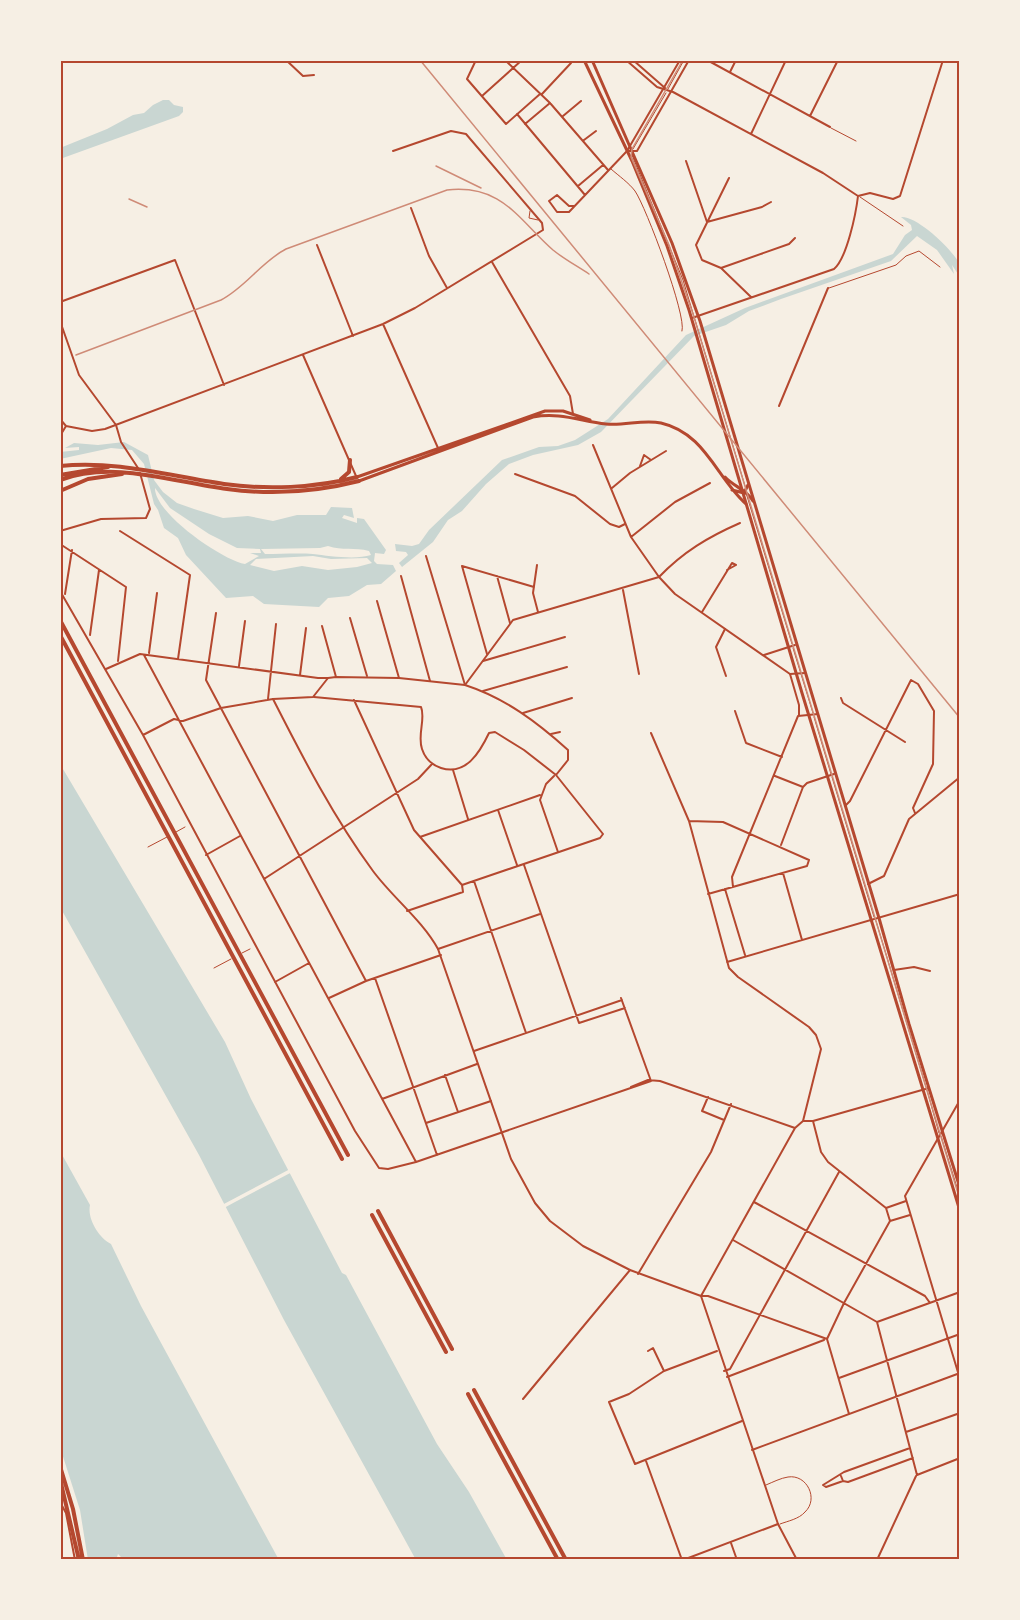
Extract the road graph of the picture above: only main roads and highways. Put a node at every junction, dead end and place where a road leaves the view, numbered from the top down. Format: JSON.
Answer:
{"nodes":[{"id":1,"x":584,"y":60,"type":"edge"},
{"id":2,"x":591,"y":60,"type":"edge"},
{"id":3,"x":631,"y":151,"type":"junction"},
{"id":4,"x":695,"y":316,"type":"junction"},
{"id":5,"x":573,"y":415,"type":"junction"},
{"id":6,"x":350,"y":460,"type":"road end"},
{"id":7,"x":738,"y":463,"type":"junction"},
{"id":8,"x":60,"y":466,"type":"edge"},
{"id":9,"x":118,"y":466,"type":"junction"},
{"id":10,"x":737,"y":472,"type":"junction"},
{"id":11,"x":127,"y":473,"type":"junction"},
{"id":12,"x":721,"y":473,"type":"junction"},
{"id":13,"x":60,"y":475,"type":"edge"},
{"id":14,"x":358,"y":479,"type":"junction"},
{"id":15,"x":60,"y":480,"type":"edge"},
{"id":16,"x":728,"y":480,"type":"junction"},
{"id":17,"x":338,"y":481,"type":"junction"},
{"id":18,"x":748,"y":485,"type":"junction"},
{"id":19,"x":731,"y":489,"type":"junction"},
{"id":20,"x":60,"y":491,"type":"edge"},
{"id":21,"x":745,"y":492,"type":"junction"},
{"id":22,"x":753,"y":501,"type":"junction"},
{"id":23,"x":747,"y":506,"type":"junction"},
{"id":24,"x":61,"y":621,"type":"edge"},
{"id":25,"x":60,"y":635,"type":"edge"},
{"id":26,"x":792,"y":645,"type":"junction"},
{"id":27,"x":801,"y":674,"type":"junction"},
{"id":28,"x":813,"y":714,"type":"junction"},
{"id":29,"x":831,"y":775,"type":"junction"},
{"id":30,"x":865,"y":885,"type":"junction"},
{"id":31,"x":875,"y":919,"type":"junction"},
{"id":32,"x":926,"y":1089,"type":"junction"},
{"id":33,"x":941,"y":1136,"type":"junction"},
{"id":34,"x":348,"y":1155,"type":"dead end"},
{"id":35,"x":342,"y":1159,"type":"dead end"},
{"id":36,"x":958,"y":1185,"type":"edge"},
{"id":37,"x":960,"y":1210,"type":"edge"},
{"id":38,"x":378,"y":1211,"type":"dead end"},
{"id":39,"x":372,"y":1215,"type":"dead end"},
{"id":40,"x":452,"y":1348,"type":"dead end"},
{"id":41,"x":446,"y":1352,"type":"dead end"},
{"id":42,"x":474,"y":1390,"type":"dead end"},
{"id":43,"x":468,"y":1394,"type":"dead end"},
{"id":44,"x":60,"y":1466,"type":"edge"},
{"id":45,"x":60,"y":1479,"type":"edge"},
{"id":46,"x":79,"y":1560,"type":"edge"},
{"id":47,"x":557,"y":1560,"type":"edge"},
{"id":48,"x":566,"y":1560,"type":"edge"}],
"edges":[{"from":1,"to":3,"type":"main road"},
{"from":2,"to":3,"type":"main road"},
{"from":3,"to":4,"type":"main road"},
{"from":3,"to":4,"type":"main road"},
{"from":4,"to":7,"type":"main road"},
{"from":5,"to":12,"type":"main road"},
{"from":5,"to":14,"type":"main road"},
{"from":5,"to":14,"type":"main road"},
{"from":6,"to":17,"type":"highway"},
{"from":7,"to":10,"type":"main road"},
{"from":7,"to":18,"type":"main road"},
{"from":8,"to":9,"type":"highway"},
{"from":9,"to":13,"type":"highway"},
{"from":9,"to":17,"type":"highway"},
{"from":10,"to":16,"type":"main road"},
{"from":10,"to":21,"type":"main road"},
{"from":11,"to":14,"type":"highway"},
{"from":11,"to":15,"type":"highway"},
{"from":11,"to":20,"type":"highway"},
{"from":12,"to":16,"type":"main road"},
{"from":12,"to":19,"type":"main road"},
{"from":14,"to":17,"type":"highway"},
{"from":16,"to":21,"type":"main road"},
{"from":18,"to":21,"type":"main road"},
{"from":18,"to":22,"type":"main road"},
{"from":19,"to":21,"type":"main road"},
{"from":19,"to":23,"type":"main road"},
{"from":21,"to":22,"type":"main road"},
{"from":21,"to":23,"type":"main road"},
{"from":22,"to":26,"type":"main road"},
{"from":23,"to":26,"type":"main road"},
{"from":24,"to":34,"type":"highway"},
{"from":25,"to":35,"type":"highway"},
{"from":26,"to":27,"type":"main road"},
{"from":26,"to":27,"type":"main road"},
{"from":27,"to":28,"type":"main road"},
{"from":27,"to":28,"type":"main road"},
{"from":28,"to":29,"type":"main road"},
{"from":28,"to":29,"type":"main road"},
{"from":29,"to":30,"type":"main road"},
{"from":29,"to":30,"type":"main road"},
{"from":30,"to":31,"type":"main road"},
{"from":30,"to":31,"type":"main road"},
{"from":31,"to":32,"type":"main road"},
{"from":31,"to":32,"type":"main road"},
{"from":32,"to":33,"type":"main road"},
{"from":32,"to":33,"type":"main road"},
{"from":33,"to":36,"type":"main road"},
{"from":33,"to":36,"type":"main road"},
{"from":36,"to":37,"type":"main road"},
{"from":38,"to":40,"type":"highway"},
{"from":39,"to":41,"type":"highway"},
{"from":42,"to":48,"type":"highway"},
{"from":43,"to":47,"type":"highway"},
{"from":44,"to":46,"type":"highway"},
{"from":45,"to":46,"type":"highway"}]}
